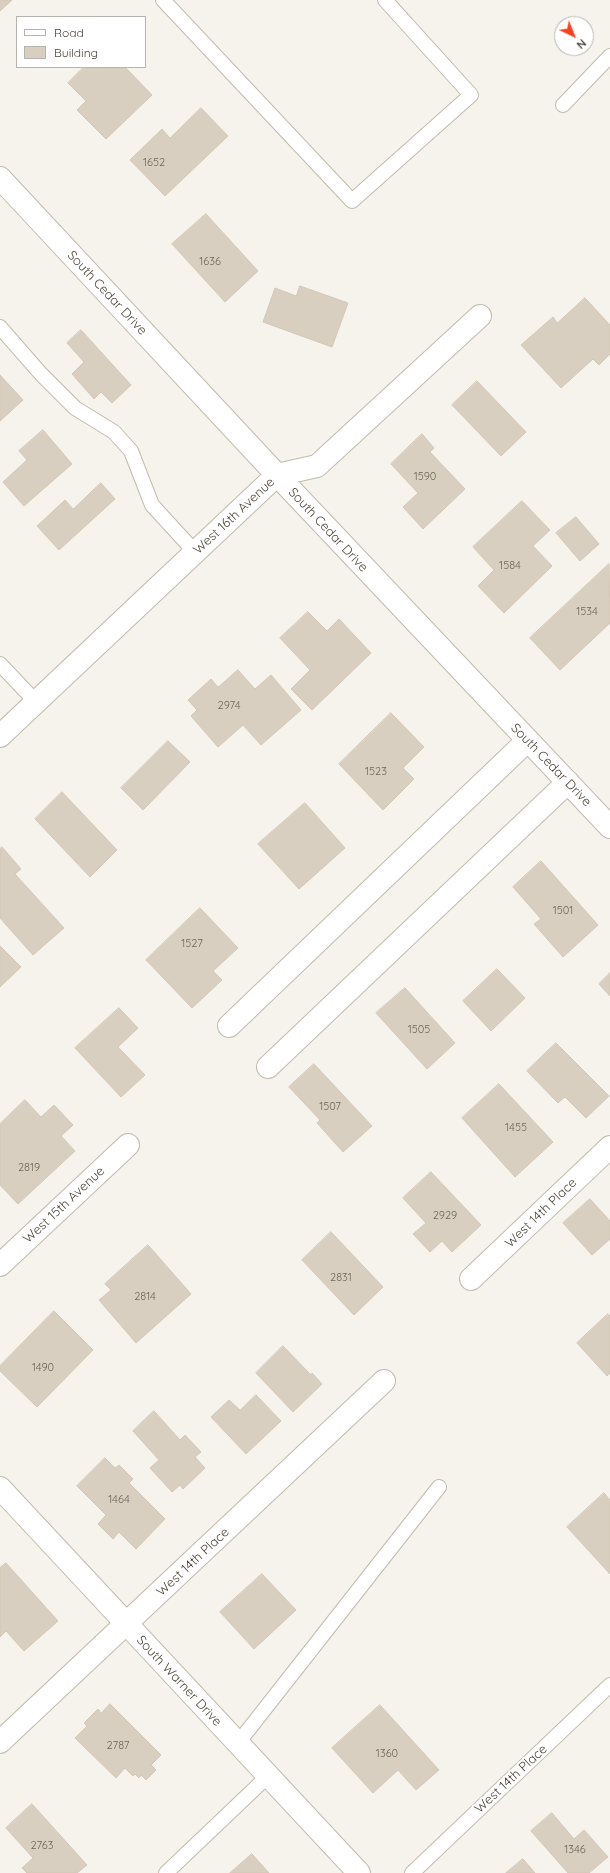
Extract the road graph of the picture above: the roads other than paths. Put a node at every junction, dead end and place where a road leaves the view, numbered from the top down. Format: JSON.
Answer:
{"nodes":[{"id":1,"x":163,"y":0,"type":"edge"},
{"id":2,"x":385,"y":0,"type":"edge"},
{"id":3,"x":610,"y":56,"type":"edge"},
{"id":4,"x":563,"y":105,"type":"dead end"},
{"id":5,"x":0,"y":178,"type":"edge"},
{"id":6,"x":480,"y":316,"type":"dead end"},
{"id":7,"x":0,"y":327,"type":"edge"},
{"id":8,"x":277,"y":475,"type":"junction"},
{"id":9,"x":195,"y":552,"type":"junction"},
{"id":10,"x":0,"y":664,"type":"edge"},
{"id":11,"x":36,"y":702,"type":"junction"},
{"id":12,"x":0,"y":736,"type":"edge"},
{"id":13,"x":528,"y":740,"type":"junction"},
{"id":14,"x":568,"y":782,"type":"junction"},
{"id":15,"x":610,"y":827,"type":"edge"},
{"id":16,"x":229,"y":1026,"type":"dead end"},
{"id":17,"x":268,"y":1067,"type":"dead end"},
{"id":18,"x":128,"y":1145,"type":"dead end"},
{"id":19,"x":610,"y":1147,"type":"edge"},
{"id":20,"x":0,"y":1265,"type":"edge"},
{"id":21,"x":471,"y":1279,"type":"dead end"},
{"id":22,"x":384,"y":1381,"type":"dead end"},
{"id":23,"x":439,"y":1486,"type":"dead end"},
{"id":24,"x":0,"y":1488,"type":"edge"},
{"id":25,"x":126,"y":1625,"type":"junction"},
{"id":26,"x":610,"y":1685,"type":"edge"},
{"id":27,"x":0,"y":1742,"type":"edge"},
{"id":28,"x":238,"y":1743,"type":"junction"},
{"id":29,"x":268,"y":1776,"type":"junction"},
{"id":30,"x":166,"y":1873,"type":"edge"},
{"id":31,"x":359,"y":1873,"type":"edge"},
{"id":32,"x":412,"y":1873,"type":"edge"}],
"edges":[{"from":1,"to":2,"type":"lane"},
{"from":3,"to":4,"type":"lane"},
{"from":5,"to":8,"type":"street","name":"South Cedar Drive"},
{"from":6,"to":8,"type":"street","name":"West 16th Avenue"},
{"from":7,"to":9,"type":"lane"},
{"from":8,"to":9,"type":"street","name":"West 16th Avenue"},
{"from":8,"to":13,"type":"street","name":"South Cedar Drive"},
{"from":9,"to":11,"type":"street","name":"West 16th Avenue"},
{"from":10,"to":11,"type":"lane"},
{"from":11,"to":12,"type":"street","name":"West 16th Avenue"},
{"from":13,"to":14,"type":"street","name":"South Cedar Drive"},
{"from":13,"to":16,"type":"street"},
{"from":14,"to":15,"type":"street","name":"South Cedar Drive"},
{"from":14,"to":17,"type":"street"},
{"from":18,"to":20,"type":"street","name":"West 15th Avenue"},
{"from":19,"to":21,"type":"street","name":"West 14th Place"},
{"from":22,"to":25,"type":"street","name":"West 14th Place"},
{"from":23,"to":28,"type":"lane"},
{"from":24,"to":25,"type":"street","name":"South Warner Drive"},
{"from":25,"to":27,"type":"street","name":"West 14th Place"},
{"from":25,"to":28,"type":"street","name":"South Warner Drive"},
{"from":26,"to":32,"type":"lane","name":"West 14th Place"},
{"from":28,"to":29,"type":"street","name":"South Warner Drive"},
{"from":29,"to":30,"type":"lane"},
{"from":29,"to":31,"type":"street","name":"South Warner Drive"}]}
